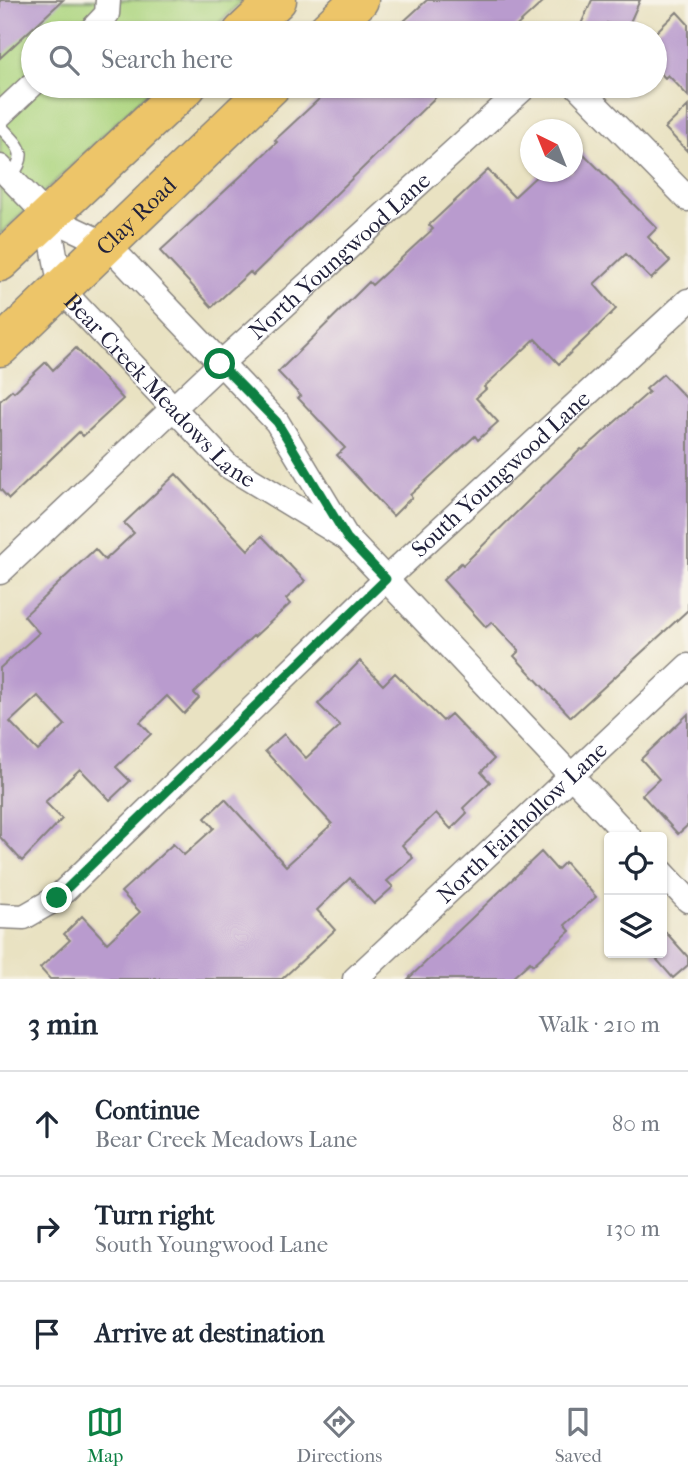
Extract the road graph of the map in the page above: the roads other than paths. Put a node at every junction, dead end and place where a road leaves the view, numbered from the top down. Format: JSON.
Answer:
{"nodes":[{"id":1,"x":108,"y":0,"type":"edge"},
{"id":2,"x":277,"y":0,"type":"edge"},
{"id":3,"x":356,"y":1,"type":"edge"},
{"id":4,"x":100,"y":21,"type":"edge"},
{"id":5,"x":255,"y":21,"type":"edge"},
{"id":6,"x":337,"y":21,"type":"edge"},
{"id":7,"x":21,"y":96,"type":"edge"},
{"id":8,"x":174,"y":98,"type":"edge"},
{"id":9,"x":259,"y":98,"type":"edge"},
{"id":10,"x":513,"y":98,"type":"edge"},
{"id":11,"x":589,"y":98,"type":"edge"},
{"id":12,"x":0,"y":116,"type":"edge"},
{"id":13,"x":0,"y":126,"type":"edge"},
{"id":14,"x":5,"y":173,"type":"edge"},
{"id":15,"x":688,"y":199,"type":"edge"},
{"id":16,"x":48,"y":217,"type":"junction"},
{"id":17,"x":108,"y":245,"type":"junction"},
{"id":18,"x":0,"y":262,"type":"edge"},
{"id":19,"x":61,"y":289,"type":"junction"},
{"id":20,"x":688,"y":301,"type":"edge"},
{"id":21,"x":0,"y":347,"type":"edge"},
{"id":22,"x":220,"y":364,"type":"junction"},
{"id":23,"x":174,"y":408,"type":"junction"},
{"id":24,"x":347,"y":538,"type":"junction"},
{"id":25,"x":0,"y":572,"type":"edge"},
{"id":26,"x":386,"y":579,"type":"junction"},
{"id":27,"x":688,"y":666,"type":"edge"},
{"id":28,"x":571,"y":776,"type":"junction"},
{"id":29,"x":624,"y":832,"type":"edge"},
{"id":30,"x":667,"y":877,"type":"edge"},
{"id":31,"x":688,"y":900,"type":"edge"},
{"id":32,"x":0,"y":916,"type":"edge"},
{"id":33,"x":355,"y":979,"type":"edge"}],
"edges":[{"from":1,"to":4,"type":"street"},
{"from":2,"to":5,"type":"main road"},
{"from":3,"to":6,"type":"main road"},
{"from":7,"to":12,"type":"street"},
{"from":8,"to":16,"type":"main road"},
{"from":9,"to":17,"type":"main road","name":"Clay Road"},
{"from":10,"to":22,"type":"street","name":"North Youngwood Lane"},
{"from":11,"to":15,"type":"street"},
{"from":13,"to":14,"type":"lane"},
{"from":14,"to":16,"type":"street"},
{"from":16,"to":17,"type":"street","name":"Bear Creek Meadows Lane"},
{"from":16,"to":18,"type":"main road"},
{"from":16,"to":19,"type":"street","name":"Bear Creek Meadows Lane"},
{"from":17,"to":19,"type":"main road","name":"Clay Road"},
{"from":17,"to":22,"type":"street","name":"Bear Creek Meadows Lane"},
{"from":19,"to":21,"type":"main road","name":"Clay Road"},
{"from":19,"to":23,"type":"street","name":"Bear Creek Meadows Lane"},
{"from":20,"to":26,"type":"street","name":"South Youngwood Lane"},
{"from":22,"to":23,"type":"street","name":"North Youngwood Lane"},
{"from":22,"to":24,"type":"street","name":"Bear Creek Meadows Lane"},
{"from":23,"to":24,"type":"street","name":"Bear Creek Meadows Lane"},
{"from":23,"to":25,"type":"street","name":"North Youngwood Lane"},
{"from":24,"to":26,"type":"street","name":"Bear Creek Meadows Lane"},
{"from":26,"to":28,"type":"street","name":"Bear Creek Meadows Lane"},
{"from":26,"to":32,"type":"street","name":"South Youngwood Lane"},
{"from":27,"to":28,"type":"street","name":"North Fairhollow Lane"},
{"from":28,"to":29,"type":"street","name":"Bear Creek Meadows Lane"},
{"from":28,"to":33,"type":"street","name":"North Fairhollow Lane"},
{"from":30,"to":31,"type":"street"}]}
